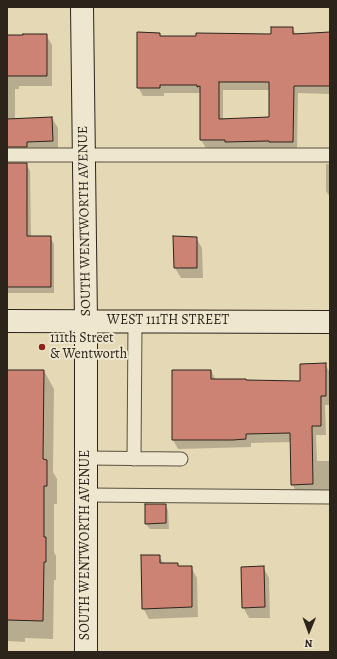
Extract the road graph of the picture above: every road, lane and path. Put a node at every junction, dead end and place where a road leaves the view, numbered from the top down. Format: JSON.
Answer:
{"nodes":[{"id":1,"x":82,"y":7,"type":"edge"},
{"id":2,"x":7,"y":155,"type":"edge"},
{"id":3,"x":84,"y":155,"type":"junction"},
{"id":4,"x":330,"y":155,"type":"edge"},
{"id":5,"x":7,"y":321,"type":"edge"},
{"id":6,"x":86,"y":321,"type":"junction"},
{"id":7,"x":134,"y":322,"type":"junction"},
{"id":8,"x":330,"y":322,"type":"edge"},
{"id":9,"x":86,"y":458,"type":"junction"},
{"id":10,"x":134,"y":459,"type":"junction"},
{"id":11,"x":181,"y":459,"type":"dead end"},
{"id":12,"x":86,"y":495,"type":"junction"},
{"id":13,"x":330,"y":497,"type":"edge"},
{"id":14,"x":86,"y":652,"type":"edge"}],
"edges":[{"from":1,"to":3,"type":"street","name":"SOUTH WENTWORTH AVENUE"},
{"from":2,"to":3,"type":"lane"},
{"from":3,"to":4,"type":"lane"},
{"from":3,"to":6,"type":"street","name":"SOUTH WENTWORTH AVENUE"},
{"from":5,"to":6,"type":"street","name":"WEST 111TH STREET"},
{"from":6,"to":7,"type":"street","name":"WEST 111TH STREET"},
{"from":6,"to":9,"type":"street","name":"SOUTH WENTWORTH AVENUE"},
{"from":7,"to":8,"type":"street","name":"WEST 111TH STREET"},
{"from":7,"to":10,"type":"lane"},
{"from":9,"to":10,"type":"lane"},
{"from":9,"to":12,"type":"street","name":"SOUTH WENTWORTH AVENUE"},
{"from":10,"to":11,"type":"lane"},
{"from":12,"to":13,"type":"lane"},
{"from":12,"to":14,"type":"street","name":"SOUTH WENTWORTH AVENUE"}]}
